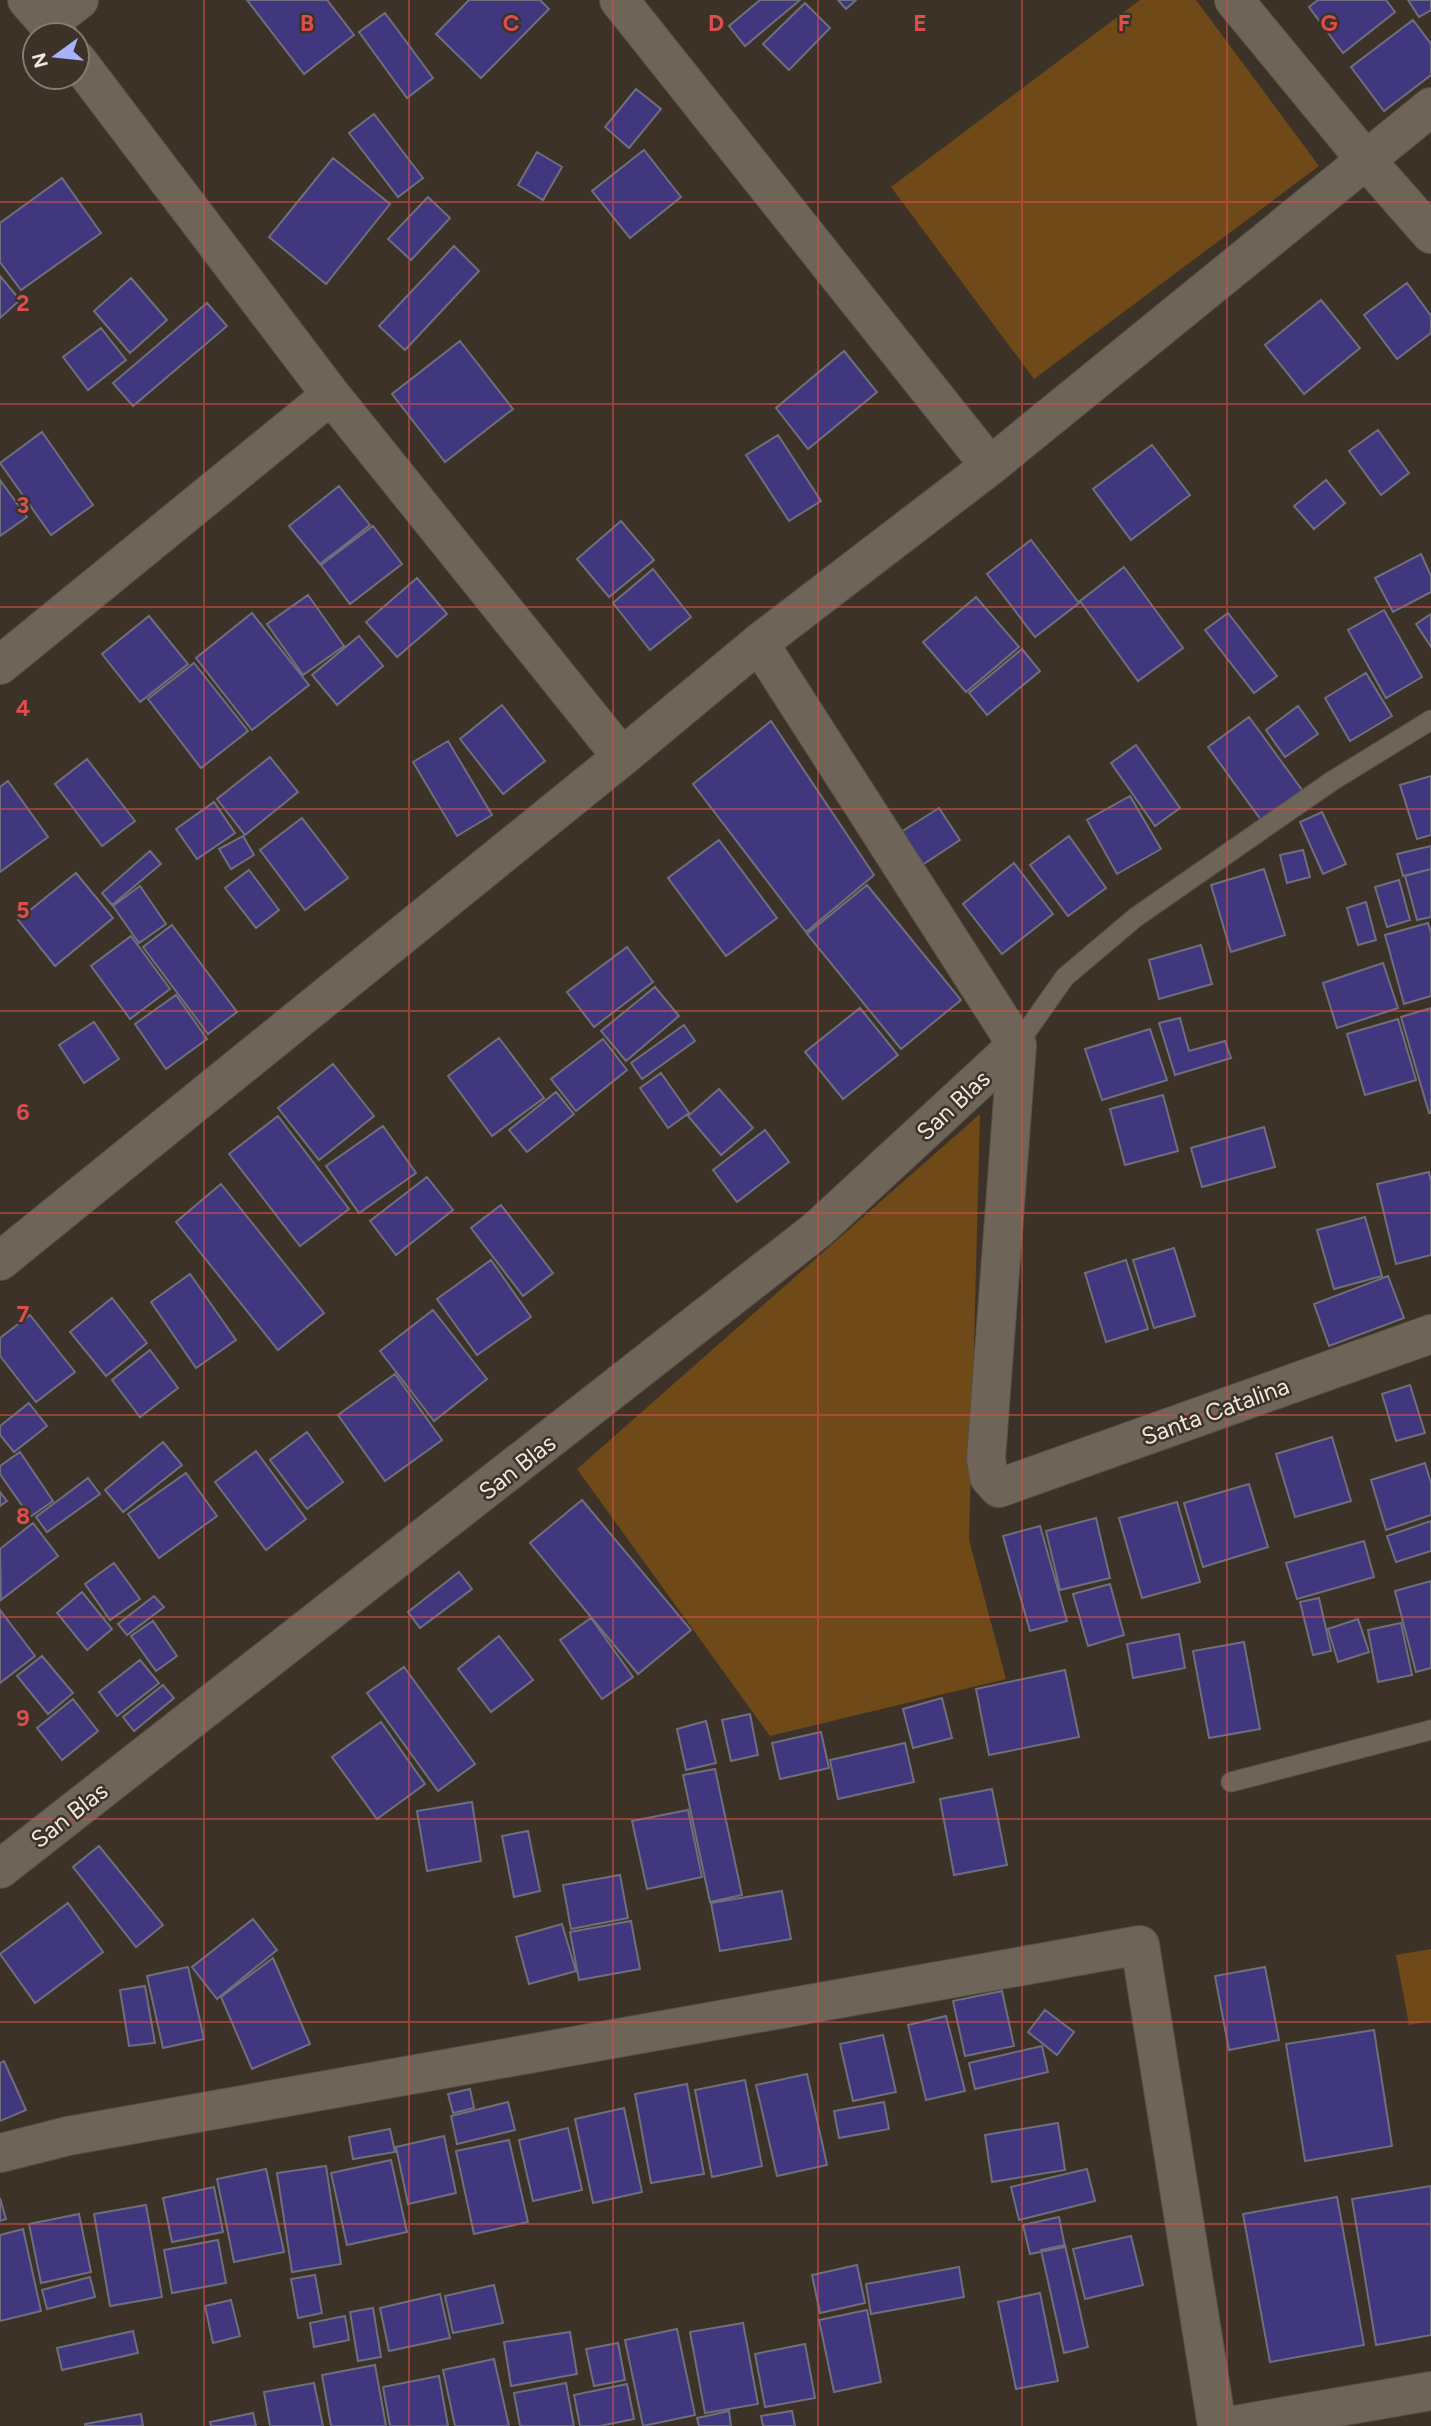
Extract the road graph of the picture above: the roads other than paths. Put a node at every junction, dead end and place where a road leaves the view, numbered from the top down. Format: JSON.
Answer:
{"nodes":[{"id":1,"x":79,"y":0,"type":"edge"},
{"id":2,"x":619,"y":0,"type":"edge"},
{"id":3,"x":1234,"y":0,"type":"edge"},
{"id":4,"x":45,"y":19,"type":"edge"},
{"id":5,"x":91,"y":79,"type":"edge"},
{"id":6,"x":1431,"y":107,"type":"edge"},
{"id":7,"x":1365,"y":159,"type":"junction"},
{"id":8,"x":1431,"y":234,"type":"edge"},
{"id":9,"x":331,"y":396,"type":"junction"},
{"id":10,"x":990,"y":466,"type":"junction"},
{"id":11,"x":759,"y":643,"type":"junction"},
{"id":12,"x":0,"y":665,"type":"edge"},
{"id":13,"x":1431,"y":720,"type":"edge"},
{"id":14,"x":622,"y":757,"type":"junction"},
{"id":15,"x":1017,"y":1045,"type":"junction"},
{"id":16,"x":0,"y":1261,"type":"edge"},
{"id":17,"x":1431,"y":1334,"type":"edge"},
{"id":18,"x":1431,"y":1731,"type":"edge"},
{"id":19,"x":1230,"y":1782,"type":"dead end"},
{"id":20,"x":0,"y":1869,"type":"edge"},
{"id":21,"x":0,"y":2153,"type":"edge"},
{"id":22,"x":1431,"y":2391,"type":"edge"},
{"id":23,"x":1217,"y":2426,"type":"edge"},
{"id":24,"x":1229,"y":2426,"type":"edge"}],
"edges":[{"from":1,"to":4,"type":"street"},
{"from":2,"to":10,"type":"street"},
{"from":3,"to":7,"type":"street"},
{"from":5,"to":9,"type":"street"},
{"from":6,"to":7,"type":"street"},
{"from":7,"to":8,"type":"street"},
{"from":7,"to":10,"type":"street"},
{"from":9,"to":12,"type":"street"},
{"from":9,"to":14,"type":"street"},
{"from":10,"to":11,"type":"street"},
{"from":11,"to":14,"type":"street"},
{"from":11,"to":15,"type":"street"},
{"from":13,"to":15,"type":"lane"},
{"from":14,"to":16,"type":"street"},
{"from":15,"to":17,"type":"street","name":"Santa Catalina"},
{"from":15,"to":20,"type":"street","name":"San Blas"},
{"from":18,"to":19,"type":"lane"},
{"from":21,"to":23,"type":"street"},
{"from":22,"to":24,"type":"street"}]}
